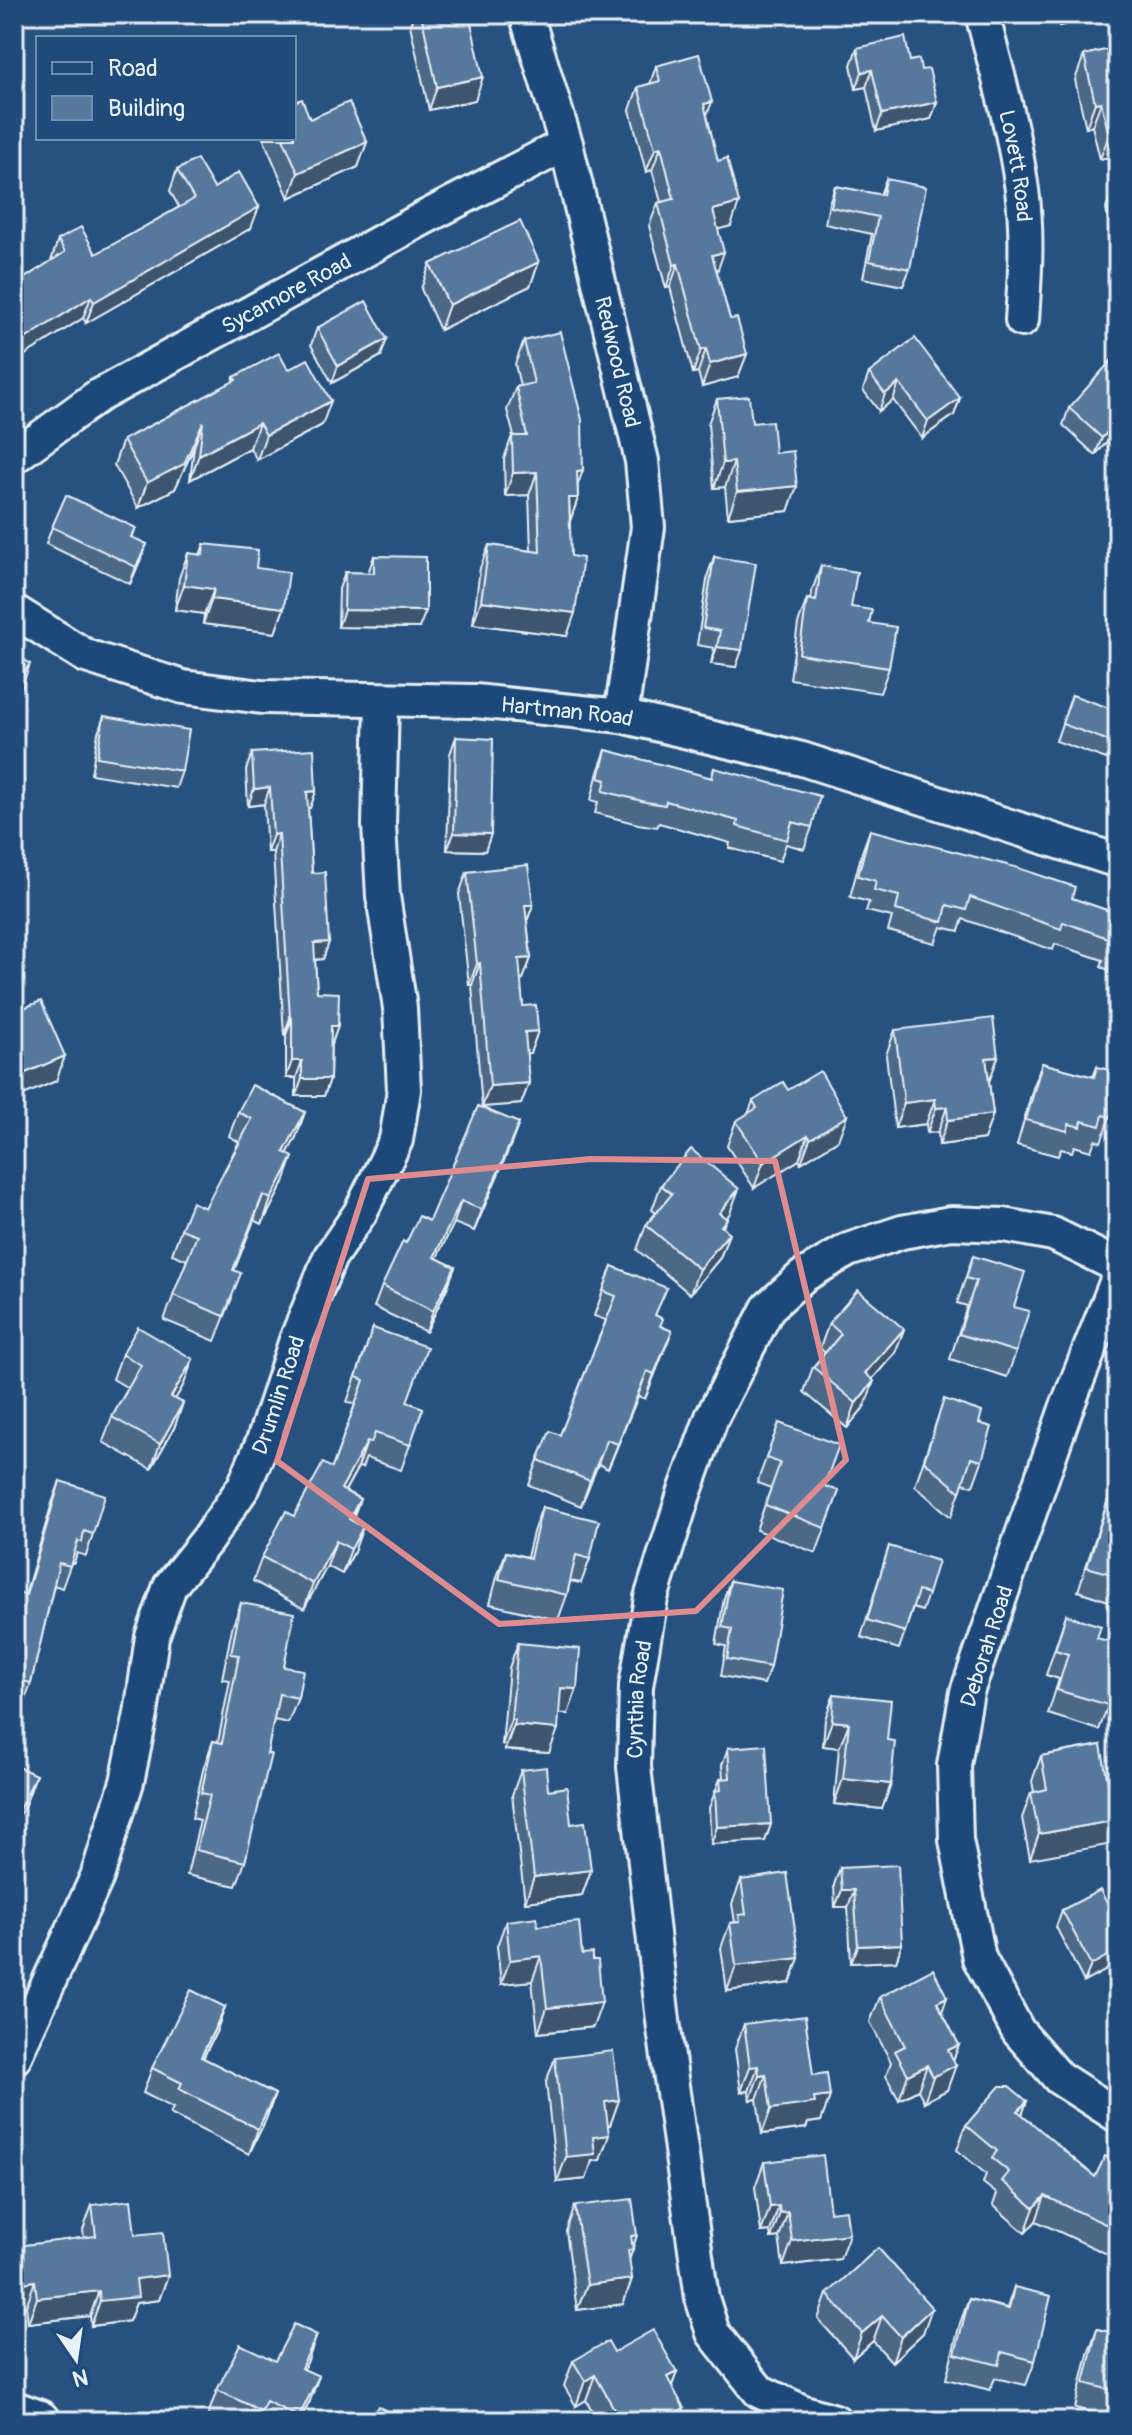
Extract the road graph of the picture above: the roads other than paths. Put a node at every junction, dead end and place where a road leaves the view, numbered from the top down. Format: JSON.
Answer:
{"nodes":[{"id":1,"x":526,"y":14,"type":"edge"},
{"id":2,"x":982,"y":14,"type":"edge"},
{"id":3,"x":566,"y":144,"type":"junction"},
{"id":4,"x":1022,"y":320,"type":"dead end"},
{"id":5,"x":14,"y":457,"type":"edge"},
{"id":6,"x":14,"y":611,"type":"edge"},
{"id":7,"x":382,"y":701,"type":"junction"},
{"id":8,"x":621,"y":716,"type":"junction"},
{"id":9,"x":1118,"y":861,"type":"edge"},
{"id":10,"x":1118,"y":1266,"type":"edge"},
{"id":11,"x":1118,"y":1278,"type":"edge"},
{"id":12,"x":14,"y":2058,"type":"edge"},
{"id":13,"x":1118,"y":2116,"type":"edge"},
{"id":14,"x":14,"y":2412,"type":"edge"},
{"id":15,"x":39,"y":2421,"type":"edge"},
{"id":16,"x":835,"y":2421,"type":"edge"}],
"edges":[{"from":1,"to":3,"type":"street","name":"Redwood Road"},
{"from":2,"to":4,"type":"street","name":"Lovett Road"},
{"from":3,"to":5,"type":"street","name":"Sycamore Road"},
{"from":3,"to":8,"type":"street","name":"Redwood Road"},
{"from":6,"to":7,"type":"street","name":"Hartman Road"},
{"from":7,"to":8,"type":"street","name":"Hartman Road"},
{"from":7,"to":12,"type":"street","name":"Drumlin Road"},
{"from":8,"to":9,"type":"street","name":"Hartman Road"},
{"from":10,"to":16,"type":"street","name":"Cynthia Road"},
{"from":11,"to":13,"type":"street","name":"Deborah Road"},
{"from":14,"to":15,"type":"street"}]}
